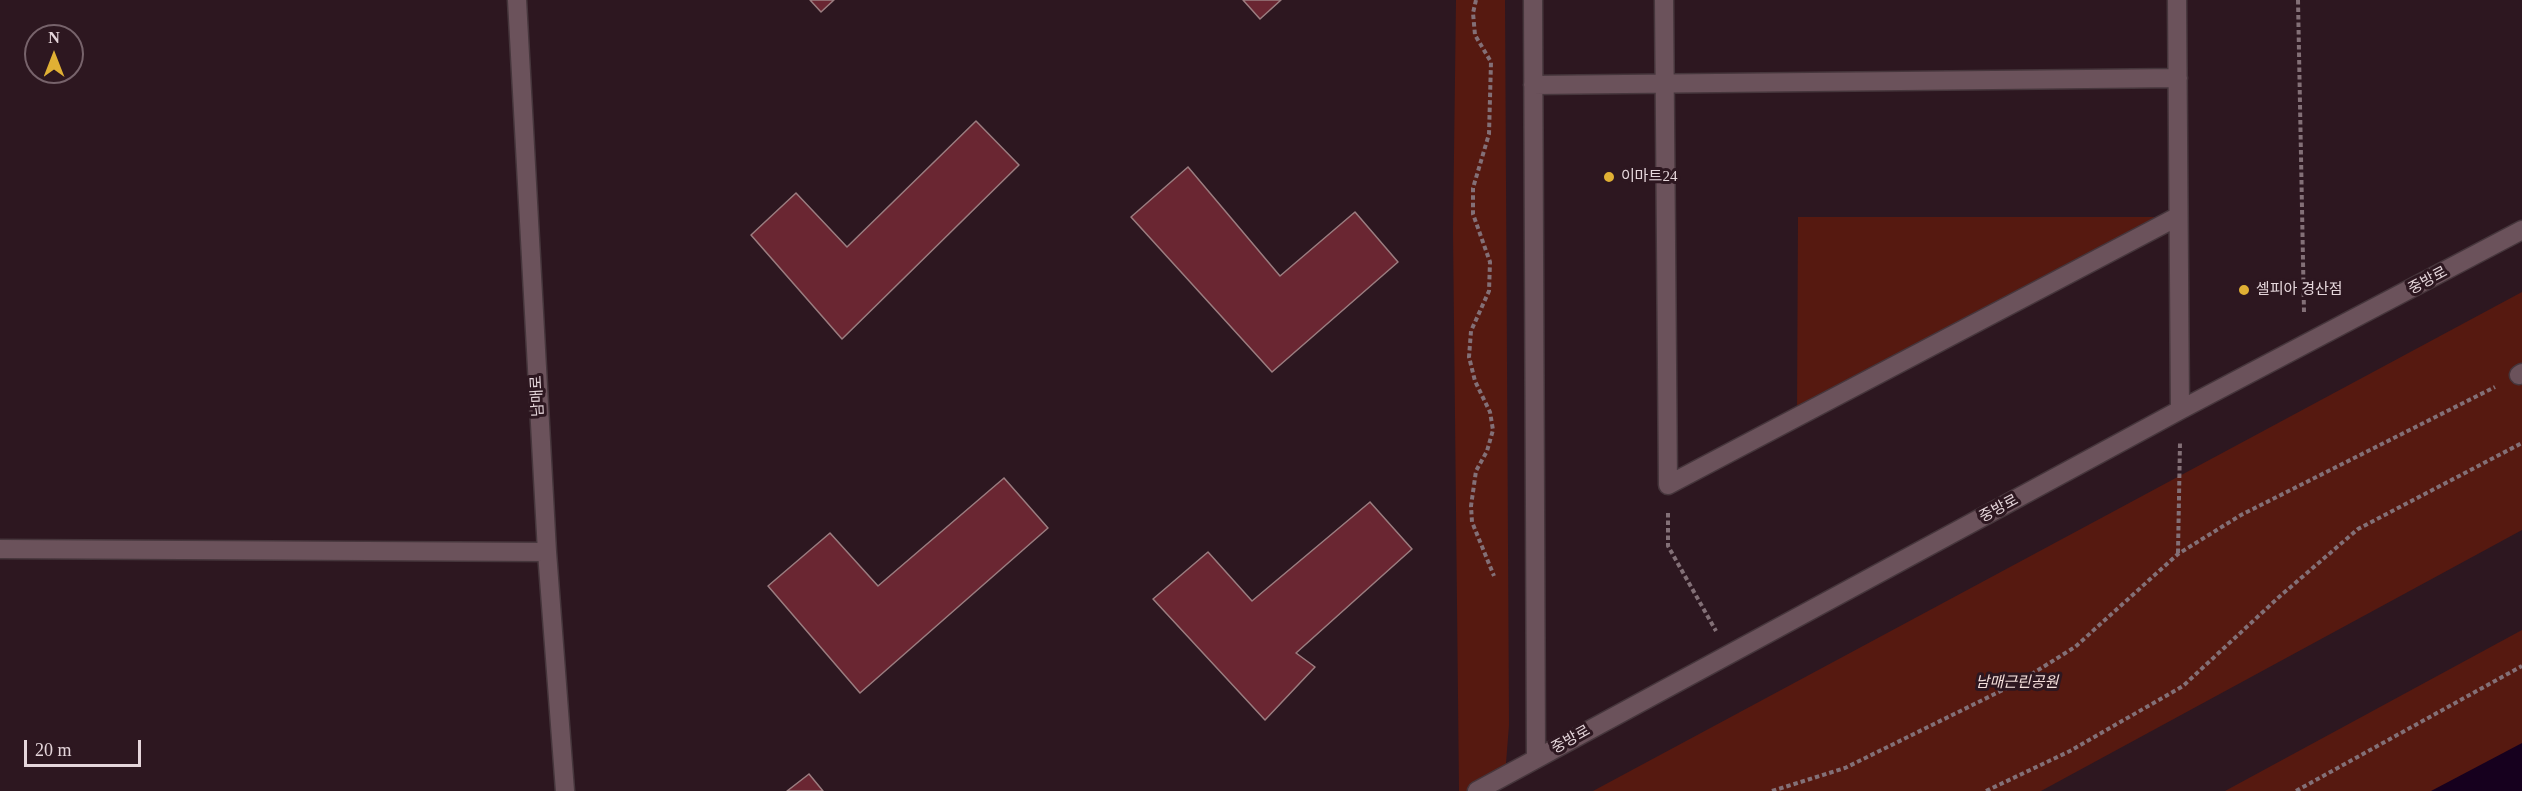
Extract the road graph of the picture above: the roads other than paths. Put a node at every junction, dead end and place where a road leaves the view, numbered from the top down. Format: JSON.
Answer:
{"nodes":[{"id":1,"x":517,"y":0,"type":"edge"},
{"id":2,"x":1533,"y":0,"type":"edge"},
{"id":3,"x":1664,"y":0,"type":"edge"},
{"id":4,"x":2177,"y":0,"type":"edge"},
{"id":5,"x":2178,"y":78,"type":"junction"},
{"id":6,"x":1664,"y":82,"type":"junction"},
{"id":7,"x":1533,"y":85,"type":"junction"},
{"id":8,"x":2177,"y":217,"type":"junction"},
{"id":9,"x":2522,"y":230,"type":"edge"},
{"id":10,"x":2180,"y":410,"type":"junction"},
{"id":11,"x":0,"y":549,"type":"edge"},
{"id":12,"x":547,"y":552,"type":"junction"},
{"id":13,"x":1536,"y":759,"type":"junction"},
{"id":14,"x":565,"y":791,"type":"edge"},
{"id":15,"x":1477,"y":791,"type":"edge"}],
"edges":[{"from":1,"to":12,"type":"street","name":"남매로"},
{"from":2,"to":7,"type":"street"},
{"from":3,"to":6,"type":"street"},
{"from":4,"to":5,"type":"street"},
{"from":5,"to":6,"type":"street"},
{"from":5,"to":8,"type":"street"},
{"from":6,"to":7,"type":"street"},
{"from":6,"to":8,"type":"street"},
{"from":7,"to":13,"type":"street"},
{"from":8,"to":10,"type":"street"},
{"from":9,"to":10,"type":"street","name":"중방로"},
{"from":10,"to":13,"type":"street","name":"중방로"},
{"from":11,"to":12,"type":"street"},
{"from":12,"to":14,"type":"street","name":"남매로"},
{"from":13,"to":15,"type":"street","name":"중방로"}]}
